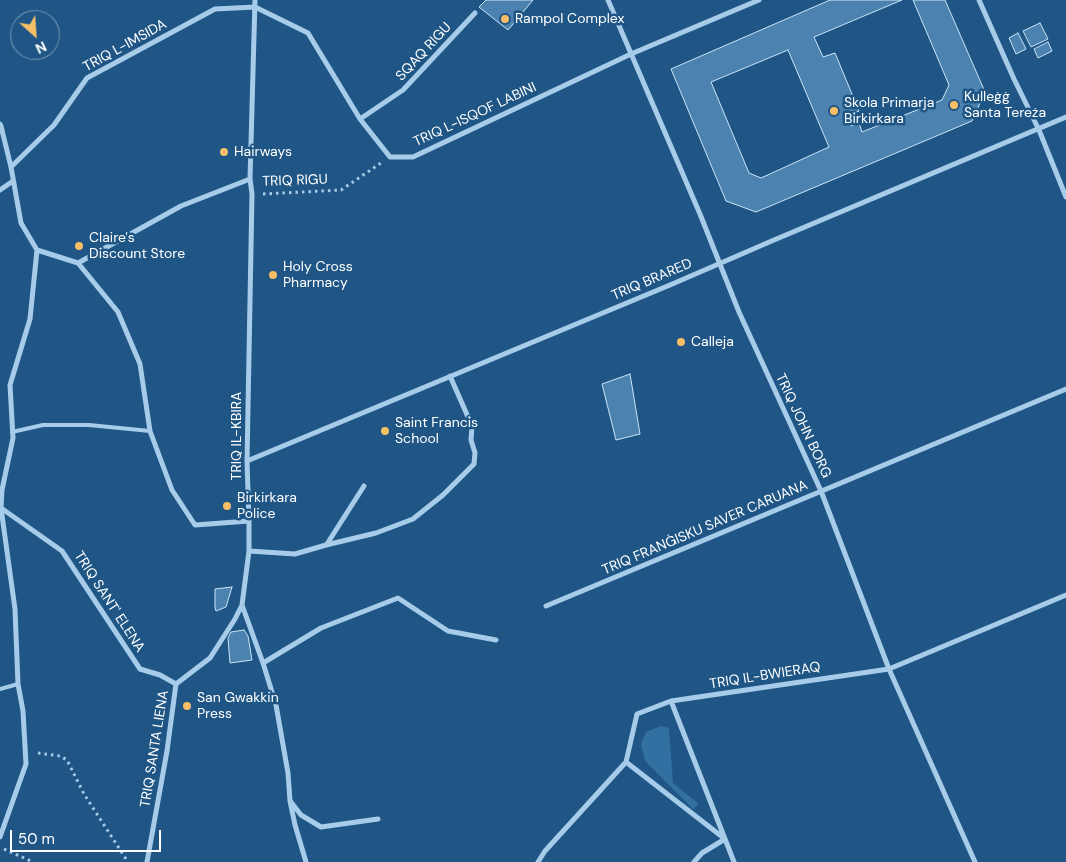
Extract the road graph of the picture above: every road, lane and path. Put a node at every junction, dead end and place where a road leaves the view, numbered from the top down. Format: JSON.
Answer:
{"nodes":[{"id":1,"x":255,"y":0,"type":"edge"},
{"id":2,"x":608,"y":0,"type":"edge"},
{"id":3,"x":759,"y":0,"type":"edge"},
{"id":4,"x":979,"y":0,"type":"edge"},
{"id":5,"x":255,"y":7,"type":"junction"},
{"id":6,"x":475,"y":13,"type":"dead end"},
{"id":7,"x":631,"y":54,"type":"junction"},
{"id":8,"x":1066,"y":117,"type":"edge"},
{"id":9,"x":360,"y":118,"type":"junction"},
{"id":10,"x":0,"y":124,"type":"edge"},
{"id":11,"x":1039,"y":130,"type":"junction"},
{"id":12,"x":390,"y":157,"type":"junction"},
{"id":13,"x":11,"y":167,"type":"junction"},
{"id":14,"x":250,"y":179,"type":"junction"},
{"id":15,"x":13,"y":181,"type":"junction"},
{"id":16,"x":0,"y":190,"type":"edge"},
{"id":17,"x":252,"y":194,"type":"junction"},
{"id":18,"x":1066,"y":197,"type":"edge"},
{"id":19,"x":37,"y":250,"type":"junction"},
{"id":20,"x":78,"y":263,"type":"junction"},
{"id":21,"x":720,"y":264,"type":"junction"},
{"id":22,"x":450,"y":376,"type":"junction"},
{"id":23,"x":1066,"y":389,"type":"edge"},
{"id":24,"x":150,"y":431,"type":"junction"},
{"id":25,"x":12,"y":432,"type":"junction"},
{"id":26,"x":247,"y":461,"type":"junction"},
{"id":27,"x":364,"y":486,"type":"dead end"},
{"id":28,"x":1,"y":489,"type":"edge"},
{"id":29,"x":821,"y":491,"type":"junction"},
{"id":30,"x":1,"y":508,"type":"junction"},
{"id":31,"x":249,"y":521,"type":"junction"},
{"id":32,"x":326,"y":544,"type":"junction"},
{"id":33,"x":249,"y":551,"type":"junction"},
{"id":34,"x":1066,"y":594,"type":"edge"},
{"id":35,"x":242,"y":605,"type":"junction"},
{"id":36,"x":546,"y":606,"type":"dead end"},
{"id":37,"x":496,"y":640,"type":"dead end"},
{"id":38,"x":264,"y":662,"type":"junction"},
{"id":39,"x":889,"y":669,"type":"junction"},
{"id":40,"x":18,"y":684,"type":"junction"},
{"id":41,"x":176,"y":684,"type":"junction"},
{"id":42,"x":0,"y":689,"type":"edge"},
{"id":43,"x":671,"y":701,"type":"junction"},
{"id":44,"x":25,"y":752,"type":"junction"},
{"id":45,"x":626,"y":762,"type":"junction"},
{"id":46,"x":290,"y":801,"type":"junction"},
{"id":47,"x":378,"y":819,"type":"dead end"},
{"id":48,"x":0,"y":836,"type":"edge"},
{"id":49,"x":725,"y":840,"type":"junction"},
{"id":50,"x":0,"y":848,"type":"edge"},
{"id":51,"x":33,"y":862,"type":"edge"},
{"id":52,"x":128,"y":862,"type":"edge"},
{"id":53,"x":147,"y":862,"type":"edge"},
{"id":54,"x":306,"y":862,"type":"edge"},
{"id":55,"x":538,"y":862,"type":"edge"},
{"id":56,"x":694,"y":862,"type":"edge"},
{"id":57,"x":734,"y":862,"type":"edge"},
{"id":58,"x":975,"y":862,"type":"edge"}],
"edges":[{"from":1,"to":5,"type":"street","name":"TRIQ IL-KBIRA"},
{"from":2,"to":7,"type":"street","name":"TRIQ JOHN BORG"},
{"from":3,"to":7,"type":"street","name":"TRIQ L-ISQOF LABINI"},
{"from":4,"to":11,"type":"street"},
{"from":5,"to":9,"type":"street"},
{"from":5,"to":13,"type":"street","name":"TRIQ L-IMSIDA"},
{"from":5,"to":14,"type":"street","name":"TRIQ IL-KBIRA"},
{"from":6,"to":9,"type":"street","name":"SQAQ RIGU"},
{"from":7,"to":12,"type":"street","name":"TRIQ L-ISQOF LABINI"},
{"from":7,"to":21,"type":"street","name":"TRIQ JOHN BORG"},
{"from":8,"to":11,"type":"street","name":"TRIQ BRARED"},
{"from":9,"to":12,"type":"street"},
{"from":10,"to":13,"type":"street"},
{"from":11,"to":18,"type":"street"},
{"from":11,"to":21,"type":"street","name":"TRIQ BRARED"},
{"from":12,"to":17,"type":"path","name":"TRIQ RIGU"},
{"from":13,"to":15,"type":"street"},
{"from":14,"to":17,"type":"street","name":"TRIQ IL-KBIRA"},
{"from":14,"to":20,"type":"street"},
{"from":15,"to":16,"type":"street"},
{"from":15,"to":19,"type":"street"},
{"from":17,"to":26,"type":"street","name":"TRIQ IL-KBIRA"},
{"from":19,"to":20,"type":"street"},
{"from":19,"to":25,"type":"street"},
{"from":20,"to":24,"type":"street"},
{"from":21,"to":22,"type":"street","name":"TRIQ BRARED"},
{"from":21,"to":29,"type":"street","name":"TRIQ JOHN BORG"},
{"from":22,"to":26,"type":"street","name":"TRIQ BRARED"},
{"from":22,"to":32,"type":"street"},
{"from":23,"to":29,"type":"street","name":"TRIQ FRANĠISKU SAVER CARUANA"},
{"from":24,"to":25,"type":"lane"},
{"from":24,"to":31,"type":"street"},
{"from":25,"to":28,"type":"street"},
{"from":26,"to":31,"type":"street","name":"TRIQ IL-KBIRA"},
{"from":27,"to":32,"type":"street"},
{"from":28,"to":30,"type":"street"},
{"from":29,"to":36,"type":"street","name":"TRIQ FRANĠISKU SAVER CARUANA"},
{"from":29,"to":39,"type":"street","name":"TRIQ JOHN BORG"},
{"from":30,"to":40,"type":"street"},
{"from":30,"to":41,"type":"street","name":"TRIQ SANT' ELENA"},
{"from":31,"to":33,"type":"street","name":"TRIQ IL-KBIRA"},
{"from":32,"to":33,"type":"street"},
{"from":33,"to":35,"type":"street","name":"TRIQ IL-KBIRA"},
{"from":34,"to":39,"type":"street","name":"TRIQ IL-BWIERAQ"},
{"from":35,"to":38,"type":"street","name":"TRIQ IL-KBIRA"},
{"from":35,"to":41,"type":"street","name":"TRIQ SANTA LIENA"},
{"from":37,"to":38,"type":"street"},
{"from":38,"to":46,"type":"street","name":"TRIQ IL-KBIRA"},
{"from":39,"to":43,"type":"street","name":"TRIQ IL-BWIERAQ"},
{"from":39,"to":58,"type":"street","name":"TRIQ JOHN BORG"},
{"from":40,"to":42,"type":"lane"},
{"from":40,"to":44,"type":"street"},
{"from":41,"to":53,"type":"street","name":"TRIQ SANTA LIENA"},
{"from":43,"to":45,"type":"street","name":"TRIQ IL-BWIERAQ"},
{"from":43,"to":49,"type":"street"},
{"from":44,"to":48,"type":"street"},
{"from":44,"to":52,"type":"path"},
{"from":45,"to":49,"type":"street"},
{"from":45,"to":55,"type":"street","name":"TRIQ IL-BWIERAQ"},
{"from":46,"to":47,"type":"street"},
{"from":46,"to":54,"type":"street","name":"TRIQ IL-KBIRA"},
{"from":49,"to":56,"type":"street"},
{"from":49,"to":57,"type":"street"},
{"from":50,"to":51,"type":"path"}]}
